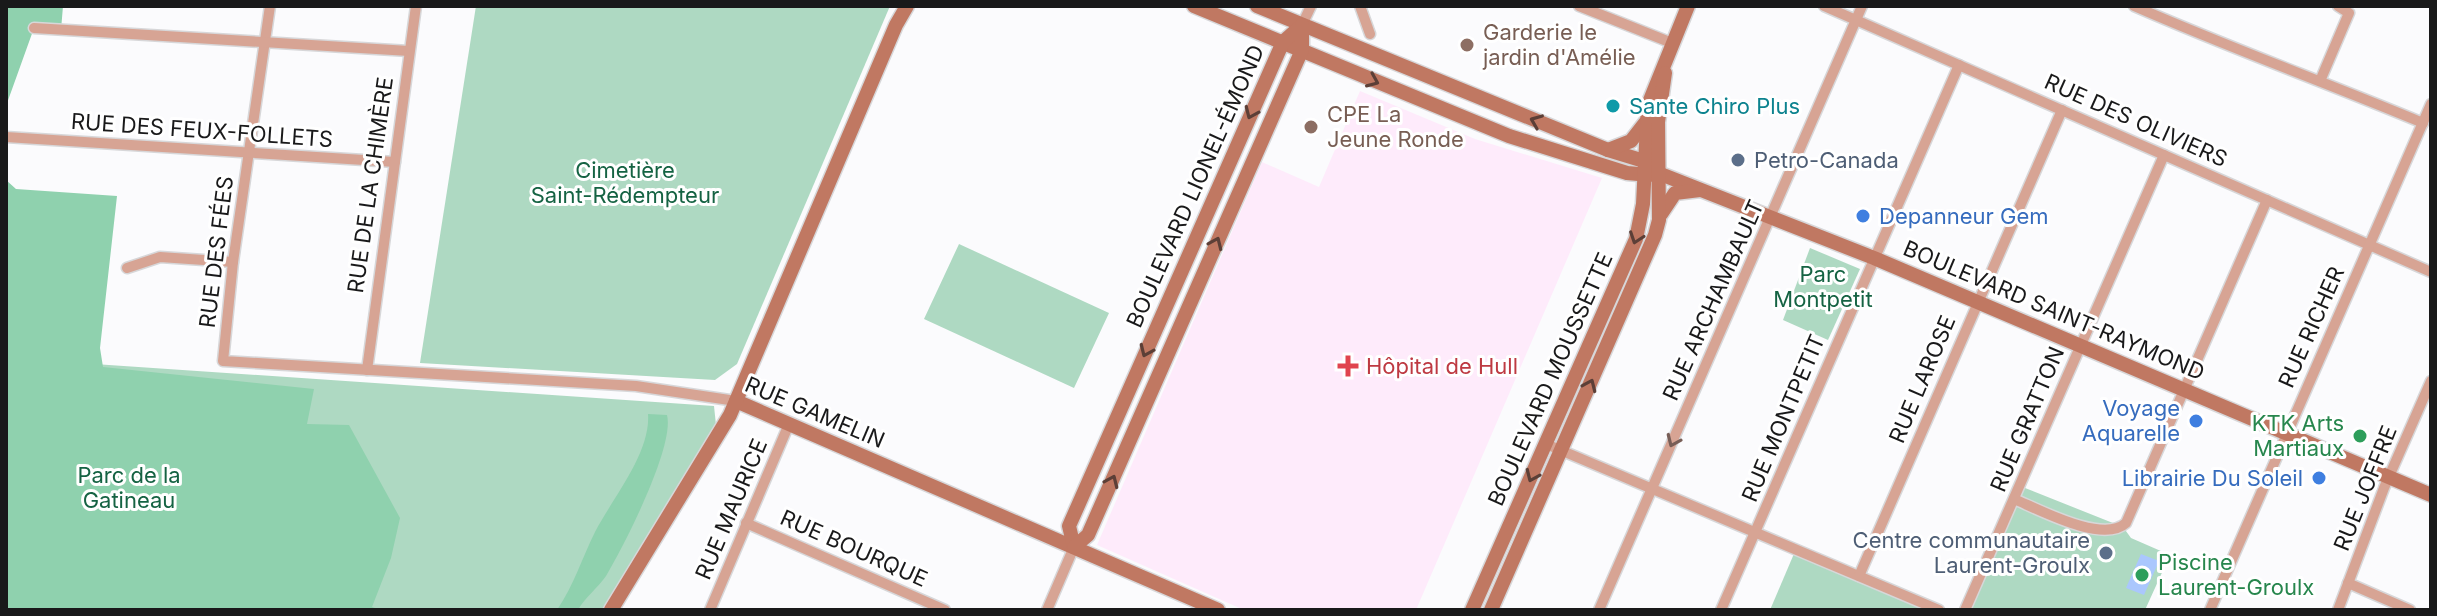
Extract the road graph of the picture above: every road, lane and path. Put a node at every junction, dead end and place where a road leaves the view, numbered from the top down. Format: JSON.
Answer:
{"nodes":[{"id":1,"x":270,"y":6,"type":"edge"},
{"id":2,"x":416,"y":6,"type":"edge"},
{"id":3,"x":899,"y":6,"type":"edge"},
{"id":4,"x":907,"y":6,"type":"edge"},
{"id":5,"x":1194,"y":6,"type":"edge"},
{"id":6,"x":1257,"y":6,"type":"edge"},
{"id":7,"x":1311,"y":6,"type":"edge"},
{"id":8,"x":1360,"y":6,"type":"edge"},
{"id":9,"x":1579,"y":6,"type":"edge"},
{"id":10,"x":1688,"y":6,"type":"edge"},
{"id":11,"x":1824,"y":6,"type":"edge"},
{"id":12,"x":1862,"y":6,"type":"edge"},
{"id":13,"x":2134,"y":6,"type":"edge"},
{"id":14,"x":2338,"y":6,"type":"edge"},
{"id":15,"x":2350,"y":10,"type":"edge"},
{"id":16,"x":1856,"y":20,"type":"junction"},
{"id":17,"x":896,"y":25,"type":"junction"},
{"id":18,"x":1302,"y":25,"type":"junction"},
{"id":19,"x":34,"y":28,"type":"dead end"},
{"id":20,"x":1370,"y":34,"type":"dead end"},
{"id":21,"x":265,"y":42,"type":"junction"},
{"id":22,"x":1283,"y":42,"type":"junction"},
{"id":23,"x":1302,"y":50,"type":"junction"},
{"id":24,"x":1670,"y":50,"type":"junction"},
{"id":25,"x":409,"y":51,"type":"junction"},
{"id":26,"x":1959,"y":65,"type":"junction"},
{"id":27,"x":2320,"y":81,"type":"junction"},
{"id":28,"x":2431,"y":104,"type":"edge"},
{"id":29,"x":2062,"y":110,"type":"junction"},
{"id":30,"x":1645,"y":123,"type":"junction"},
{"id":31,"x":2423,"y":123,"type":"junction"},
{"id":32,"x":6,"y":137,"type":"edge"},
{"id":33,"x":1608,"y":150,"type":"junction"},
{"id":34,"x":249,"y":151,"type":"junction"},
{"id":35,"x":2164,"y":155,"type":"junction"},
{"id":36,"x":1644,"y":161,"type":"junction"},
{"id":37,"x":395,"y":162,"type":"junction"},
{"id":38,"x":1651,"y":175,"type":"junction"},
{"id":39,"x":1705,"y":190,"type":"junction"},
{"id":40,"x":2267,"y":200,"type":"junction"},
{"id":41,"x":1771,"y":216,"type":"junction"},
{"id":42,"x":1659,"y":220,"type":"junction"},
{"id":43,"x":2369,"y":245,"type":"junction"},
{"id":44,"x":1874,"y":258,"type":"junction"},
{"id":45,"x":233,"y":262,"type":"junction"},
{"id":46,"x":127,"y":268,"type":"dead end"},
{"id":47,"x":2431,"y":272,"type":"edge"},
{"id":48,"x":1977,"y":302,"type":"junction"},
{"id":49,"x":2080,"y":345,"type":"junction"},
{"id":50,"x":223,"y":361,"type":"joint"},
{"id":51,"x":367,"y":370,"type":"junction"},
{"id":52,"x":2431,"y":381,"type":"edge"},
{"id":53,"x":2183,"y":389,"type":"junction"},
{"id":54,"x":736,"y":401,"type":"junction"},
{"id":55,"x":789,"y":424,"type":"junction"},
{"id":56,"x":2286,"y":432,"type":"junction"},
{"id":57,"x":1546,"y":444,"type":"junction"},
{"id":58,"x":1561,"y":450,"type":"junction"},
{"id":59,"x":2390,"y":476,"type":"junction"},
{"id":60,"x":1652,"y":488,"type":"junction"},
{"id":61,"x":2431,"y":495,"type":"edge"},
{"id":62,"x":2014,"y":499,"type":"junction"},
{"id":63,"x":746,"y":523,"type":"junction"},
{"id":64,"x":1755,"y":532,"type":"junction"},
{"id":65,"x":1074,"y":547,"type":"junction"},
{"id":66,"x":1859,"y":576,"type":"junction"},
{"id":67,"x":2348,"y":583,"type":"junction"},
{"id":68,"x":611,"y":610,"type":"edge"},
{"id":69,"x":710,"y":610,"type":"edge"},
{"id":70,"x":945,"y":610,"type":"edge"},
{"id":71,"x":1047,"y":610,"type":"edge"},
{"id":72,"x":1218,"y":610,"type":"edge"},
{"id":73,"x":1472,"y":610,"type":"edge"},
{"id":74,"x":1491,"y":610,"type":"edge"},
{"id":75,"x":1599,"y":610,"type":"edge"},
{"id":76,"x":1721,"y":610,"type":"edge"},
{"id":77,"x":1939,"y":610,"type":"edge"},
{"id":78,"x":1965,"y":610,"type":"edge"},
{"id":79,"x":2210,"y":610,"type":"edge"},
{"id":80,"x":2338,"y":610,"type":"edge"},
{"id":81,"x":2410,"y":610,"type":"edge"}],
"edges":[{"from":1,"to":21,"type":"street","name":"RUE DES FÉES"},
{"from":2,"to":25,"type":"street","name":"RUE DE LA CHIMÈRE"},
{"from":3,"to":17,"type":"street"},
{"from":4,"to":17,"type":"street"},
{"from":5,"to":22,"type":"street","name":"BOULEVARD SAINT-RAYMOND"},
{"from":6,"to":18,"type":"street"},
{"from":7,"to":18,"type":"street"},
{"from":8,"to":20,"type":"street"},
{"from":9,"to":24,"type":"street"},
{"from":10,"to":24,"type":"street"},
{"from":11,"to":16,"type":"street","name":"RUE DES OLIVIERS"},
{"from":12,"to":16,"type":"street","name":"RUE ARCHAMBAULT"},
{"from":13,"to":27,"type":"street"},
{"from":14,"to":15,"type":"street"},
{"from":15,"to":27,"type":"street"},
{"from":16,"to":26,"type":"street","name":"RUE DES OLIVIERS"},
{"from":16,"to":41,"type":"street","name":"RUE ARCHAMBAULT"},
{"from":17,"to":54,"type":"street"},
{"from":18,"to":22,"type":"street","name":"BOULEVARD LIONEL-ÉMOND"},
{"from":18,"to":23,"type":"street","name":"BOULEVARD LIONEL-ÉMOND"},
{"from":33,"to":18,"type":"street","one_way":true},
{"from":19,"to":21,"type":"street"},
{"from":21,"to":25,"type":"street"},
{"from":21,"to":34,"type":"street","name":"RUE DES FÉES"},
{"from":22,"to":23,"type":"street","name":"BOULEVARD SAINT-RAYMOND"},
{"from":22,"to":65,"type":"street","name":"BOULEVARD LIONEL-ÉMOND","one_way":true},
{"from":23,"to":38,"type":"street","name":"BOULEVARD SAINT-RAYMOND","one_way":true},
{"from":65,"to":23,"type":"street","name":"BOULEVARD LIONEL-ÉMOND","one_way":true},
{"from":24,"to":30,"type":"street","name":"BOULEVARD MOUSSETTE"},
{"from":24,"to":38,"type":"street"},
{"from":25,"to":37,"type":"street","name":"RUE DE LA CHIMÈRE"},
{"from":26,"to":29,"type":"street","name":"RUE DES OLIVIERS"},
{"from":26,"to":44,"type":"street","name":"RUE MONTPETIT"},
{"from":27,"to":31,"type":"street"},
{"from":28,"to":31,"type":"street","name":"RUE RICHER"},
{"from":29,"to":35,"type":"street","name":"RUE DES OLIVIERS"},
{"from":29,"to":48,"type":"street","name":"RUE LAROSE"},
{"from":30,"to":33,"type":"street"},
{"from":30,"to":36,"type":"street","name":"BOULEVARD MOUSSETTE"},
{"from":31,"to":43,"type":"street","name":"RUE RICHER"},
{"from":32,"to":34,"type":"street","name":"RUE DES FEUX-FOLLETS"},
{"from":33,"to":36,"type":"street"},
{"from":34,"to":37,"type":"street","name":"RUE DES FEUX-FOLLETS"},
{"from":34,"to":45,"type":"street","name":"RUE DES FÉES"},
{"from":35,"to":40,"type":"street","name":"RUE DES OLIVIERS"},
{"from":35,"to":49,"type":"street","name":"RUE GRATTON"},
{"from":36,"to":38,"type":"street","name":"BOULEVARD MOUSSETTE"},
{"from":37,"to":51,"type":"street","name":"RUE DE LA CHIMÈRE"},
{"from":38,"to":39,"type":"street","name":"BOULEVARD SAINT-RAYMOND"},
{"from":38,"to":42,"type":"street","name":"BOULEVARD MOUSSETTE"},
{"from":38,"to":57,"type":"street","name":"BOULEVARD MOUSSETTE","one_way":true},
{"from":39,"to":41,"type":"street","name":"BOULEVARD SAINT-RAYMOND"},
{"from":39,"to":42,"type":"street"},
{"from":40,"to":43,"type":"street","name":"RUE DES OLIVIERS"},
{"from":40,"to":53,"type":"street"},
{"from":41,"to":44,"type":"street","name":"BOULEVARD SAINT-RAYMOND"},
{"from":41,"to":60,"type":"street","name":"RUE ARCHAMBAULT","one_way":true},
{"from":58,"to":42,"type":"street","name":"BOULEVARD MOUSSETTE","one_way":true},
{"from":43,"to":47,"type":"street","name":"RUE DES OLIVIERS"},
{"from":43,"to":56,"type":"street","name":"RUE RICHER"},
{"from":44,"to":48,"type":"street","name":"BOULEVARD SAINT-RAYMOND"},
{"from":44,"to":64,"type":"street","name":"RUE MONTPETIT"},
{"from":45,"to":46,"type":"street"},
{"from":45,"to":50,"type":"street","name":"RUE DES FÉES"},
{"from":48,"to":49,"type":"street","name":"BOULEVARD SAINT-RAYMOND"},
{"from":48,"to":66,"type":"street","name":"RUE LAROSE"},
{"from":49,"to":53,"type":"street","name":"BOULEVARD SAINT-RAYMOND"},
{"from":49,"to":62,"type":"street","name":"RUE GRATTON"},
{"from":50,"to":51,"type":"street","name":"RUE GAMELIN"},
{"from":51,"to":54,"type":"street","name":"RUE GAMELIN"},
{"from":52,"to":59,"type":"street","name":"RUE JOFFRE"},
{"from":53,"to":56,"type":"street","name":"BOULEVARD SAINT-RAYMOND"},
{"from":53,"to":62,"type":"street"},
{"from":54,"to":55,"type":"street","name":"RUE GAMELIN"},
{"from":54,"to":68,"type":"street"},
{"from":55,"to":63,"type":"street","name":"RUE MAURICE"},
{"from":55,"to":65,"type":"street","name":"RUE GAMELIN"},
{"from":56,"to":59,"type":"street","name":"BOULEVARD SAINT-RAYMOND"},
{"from":56,"to":79,"type":"street","name":"RUE RICHER"},
{"from":57,"to":58,"type":"street"},
{"from":57,"to":73,"type":"street","name":"BOULEVARD MOUSSETTE","one_way":true},
{"from":58,"to":60,"type":"street"},
{"from":58,"to":74,"type":"street","name":"BOULEVARD MOUSSETTE"},
{"from":59,"to":61,"type":"street","name":"BOULEVARD SAINT-RAYMOND"},
{"from":59,"to":67,"type":"street","name":"RUE JOFFRE"},
{"from":60,"to":64,"type":"street"},
{"from":60,"to":75,"type":"street","name":"RUE ARCHAMBAULT"},
{"from":62,"to":78,"type":"street","name":"RUE GRATTON"},
{"from":63,"to":69,"type":"street","name":"RUE MAURICE"},
{"from":63,"to":70,"type":"street","name":"RUE BOURQUE"},
{"from":64,"to":66,"type":"street"},
{"from":64,"to":76,"type":"street","name":"RUE MONTPETIT"},
{"from":65,"to":71,"type":"street","name":"BOULEVARD LIONEL-ÉMOND"},
{"from":65,"to":72,"type":"street","name":"RUE GAMELIN"},
{"from":66,"to":77,"type":"street"},
{"from":67,"to":80,"type":"street","name":"RUE JOFFRE"},
{"from":67,"to":81,"type":"street"}]}
